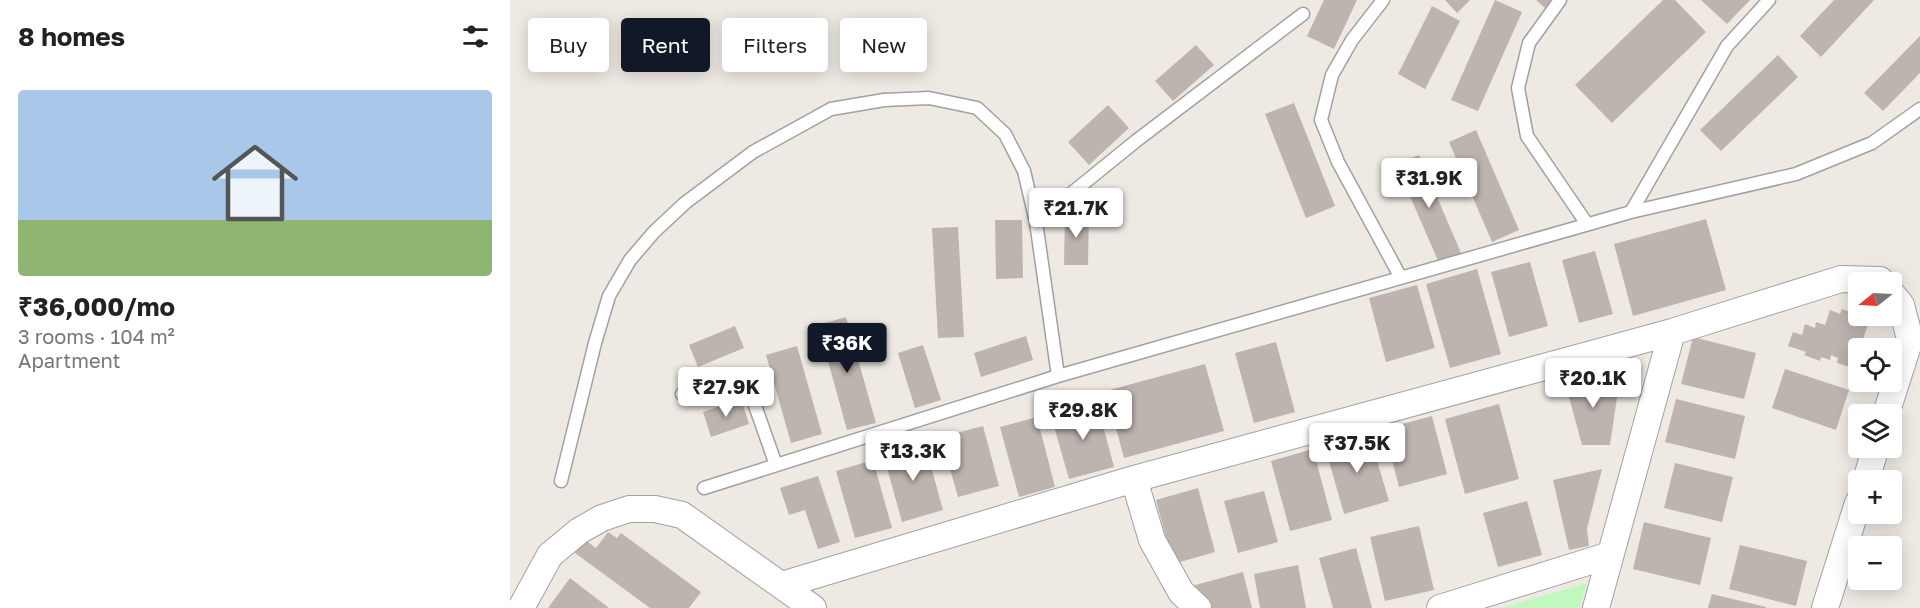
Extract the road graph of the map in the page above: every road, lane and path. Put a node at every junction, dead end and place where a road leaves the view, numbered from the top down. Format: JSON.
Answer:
{"nodes":[{"id":1,"x":1383,"y":0,"type":"edge"},
{"id":2,"x":1560,"y":0,"type":"edge"},
{"id":3,"x":1769,"y":0,"type":"edge"},
{"id":4,"x":1303,"y":14,"type":"dead end"},
{"id":5,"x":1920,"y":109,"type":"edge"},
{"id":6,"x":1631,"y":212,"type":"junction"},
{"id":7,"x":1036,"y":222,"type":"junction"},
{"id":8,"x":1587,"y":225,"type":"junction"},
{"id":9,"x":1401,"y":278,"type":"junction"},
{"id":10,"x":1848,"y":279,"type":"edge"},
{"id":11,"x":1902,"y":309,"type":"edge"},
{"id":12,"x":1672,"y":332,"type":"junction"},
{"id":13,"x":1058,"y":376,"type":"junction"},
{"id":14,"x":682,"y":394,"type":"dead end"},
{"id":15,"x":1889,"y":404,"type":"edge"},
{"id":16,"x":776,"y":465,"type":"junction"},
{"id":17,"x":1134,"y":479,"type":"junction"},
{"id":18,"x":561,"y":481,"type":"dead end"},
{"id":19,"x":704,"y":488,"type":"dead end"},
{"id":20,"x":1851,"y":524,"type":"edge"},
{"id":21,"x":1610,"y":555,"type":"junction"},
{"id":22,"x":782,"y":585,"type":"junction"},
{"id":23,"x":521,"y":608,"type":"edge"},
{"id":24,"x":813,"y":608,"type":"edge"},
{"id":25,"x":1198,"y":608,"type":"edge"},
{"id":26,"x":1440,"y":608,"type":"edge"},
{"id":27,"x":1596,"y":608,"type":"edge"},
{"id":28,"x":1825,"y":608,"type":"edge"}],
"edges":[{"from":1,"to":9,"type":"lane"},
{"from":2,"to":8,"type":"lane"},
{"from":3,"to":6,"type":"lane"},
{"from":4,"to":7,"type":"lane"},
{"from":5,"to":6,"type":"lane"},
{"from":6,"to":8,"type":"lane"},
{"from":7,"to":13,"type":"lane"},
{"from":7,"to":18,"type":"lane"},
{"from":8,"to":9,"type":"lane"},
{"from":9,"to":13,"type":"lane"},
{"from":10,"to":12,"type":"street"},
{"from":11,"to":15,"type":"street"},
{"from":12,"to":17,"type":"street"},
{"from":12,"to":21,"type":"street"},
{"from":13,"to":16,"type":"lane"},
{"from":14,"to":16,"type":"lane"},
{"from":16,"to":19,"type":"lane"},
{"from":17,"to":22,"type":"street"},
{"from":17,"to":25,"type":"street"},
{"from":20,"to":28,"type":"street"},
{"from":21,"to":26,"type":"street"},
{"from":21,"to":27,"type":"street"},
{"from":22,"to":23,"type":"street"},
{"from":22,"to":24,"type":"street"}]}
